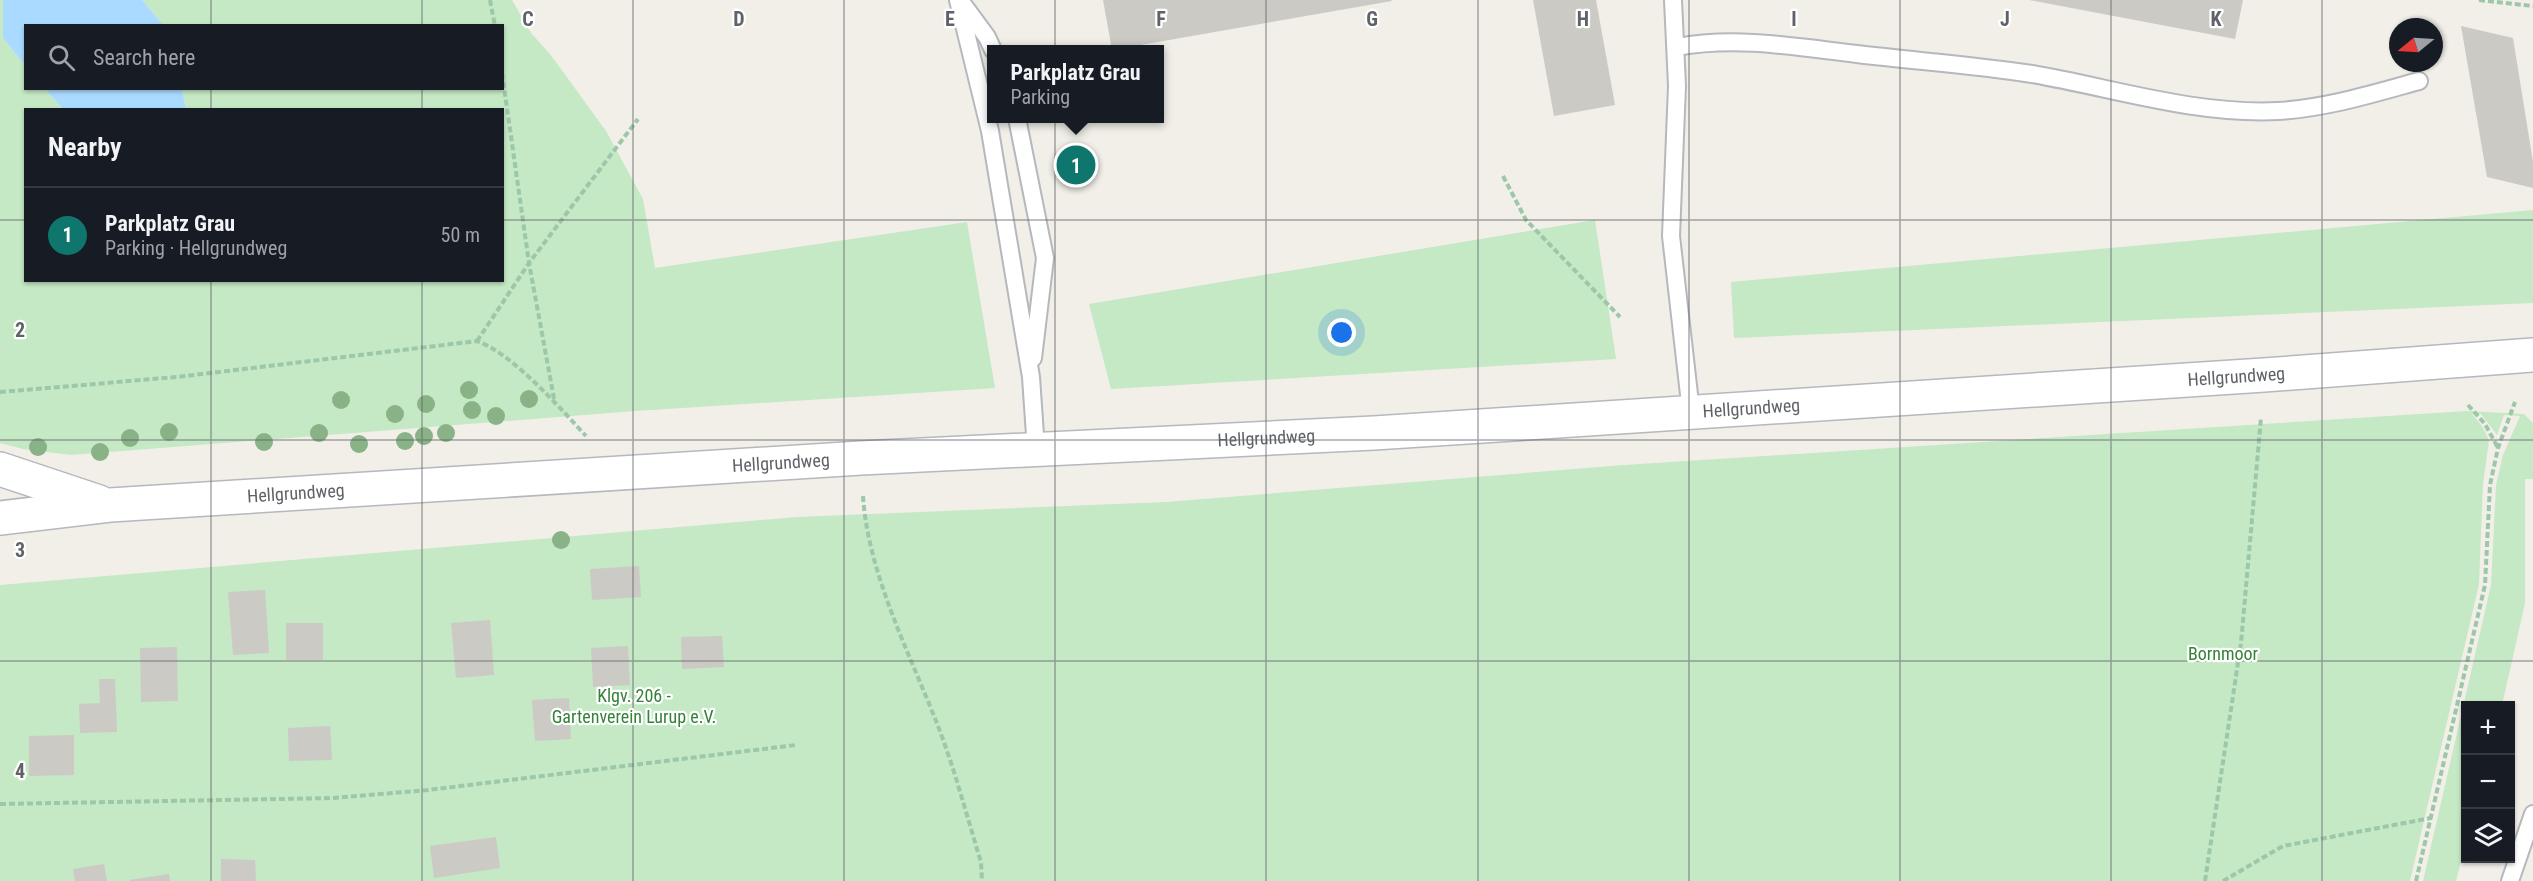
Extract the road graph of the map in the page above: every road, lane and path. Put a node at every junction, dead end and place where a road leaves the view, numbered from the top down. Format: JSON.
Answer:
{"nodes":[{"id":1,"x":490,"y":0,"type":"edge"},
{"id":2,"x":959,"y":0,"type":"edge"},
{"id":3,"x":1673,"y":0,"type":"edge"},
{"id":4,"x":2480,"y":0,"type":"edge"},
{"id":5,"x":2533,"y":6,"type":"edge"},
{"id":6,"x":495,"y":24,"type":"edge"},
{"id":7,"x":991,"y":45,"type":"edge"},
{"id":8,"x":1677,"y":47,"type":"junction"},
{"id":9,"x":2419,"y":81,"type":"dead end"},
{"id":10,"x":504,"y":88,"type":"edge"},
{"id":11,"x":987,"y":118,"type":"edge"},
{"id":12,"x":638,"y":119,"type":"dead end"},
{"id":13,"x":988,"y":123,"type":"edge"},
{"id":14,"x":1018,"y":123,"type":"edge"},
{"id":15,"x":1503,"y":176,"type":"dead end"},
{"id":16,"x":529,"y":263,"type":"junction"},
{"id":17,"x":1620,"y":317,"type":"dead end"},
{"id":18,"x":477,"y":340,"type":"junction"},
{"id":19,"x":2533,"y":355,"type":"edge"},
{"id":20,"x":1031,"y":377,"type":"junction"},
{"id":21,"x":0,"y":392,"type":"edge"},
{"id":22,"x":2515,"y":402,"type":"dead end"},
{"id":23,"x":555,"y":405,"type":"junction"},
{"id":24,"x":2468,"y":405,"type":"dead end"},
{"id":25,"x":1691,"y":412,"type":"junction"},
{"id":26,"x":2261,"y":418,"type":"dead end"},
{"id":27,"x":574,"y":423,"type":"dead end"},
{"id":28,"x":2498,"y":448,"type":"junction"},
{"id":29,"x":1036,"y":450,"type":"junction"},
{"id":30,"x":0,"y":469,"type":"edge"},
{"id":31,"x":110,"y":505,"type":"junction"},
{"id":32,"x":0,"y":518,"type":"edge"},
{"id":33,"x":866,"y":526,"type":"dead end"},
{"id":34,"x":796,"y":745,"type":"dead end"},
{"id":35,"x":0,"y":804,"type":"edge"},
{"id":36,"x":2533,"y":814,"type":"edge"},
{"id":37,"x":2431,"y":819,"type":"junction"},
{"id":38,"x":982,"y":881,"type":"edge"},
{"id":39,"x":2205,"y":881,"type":"edge"},
{"id":40,"x":2223,"y":881,"type":"edge"},
{"id":41,"x":2416,"y":881,"type":"edge"},
{"id":42,"x":2510,"y":881,"type":"edge"}],
"edges":[{"from":1,"to":6,"type":"path"},
{"from":2,"to":7,"type":"lane"},
{"from":2,"to":11,"type":"lane"},
{"from":3,"to":8,"type":"lane"},
{"from":4,"to":5,"type":"path"},
{"from":8,"to":9,"type":"lane"},
{"from":8,"to":25,"type":"lane"},
{"from":10,"to":16,"type":"path"},
{"from":12,"to":16,"type":"path"},
{"from":13,"to":20,"type":"lane"},
{"from":14,"to":20,"type":"lane"},
{"from":15,"to":17,"type":"path"},
{"from":16,"to":18,"type":"path"},
{"from":16,"to":23,"type":"path"},
{"from":18,"to":21,"type":"path"},
{"from":18,"to":23,"type":"path"},
{"from":19,"to":25,"type":"street","name":"Hellgrundweg"},
{"from":20,"to":29,"type":"lane"},
{"from":22,"to":28,"type":"path"},
{"from":23,"to":27,"type":"path"},
{"from":24,"to":28,"type":"path"},
{"from":25,"to":29,"type":"street","name":"Hellgrundweg"},
{"from":26,"to":39,"type":"path"},
{"from":28,"to":37,"type":"path"},
{"from":29,"to":31,"type":"street","name":"Hellgrundweg"},
{"from":30,"to":31,"type":"street"},
{"from":31,"to":32,"type":"street","name":"Hellgrundweg"},
{"from":33,"to":38,"type":"path"},
{"from":34,"to":35,"type":"path"},
{"from":36,"to":42,"type":"lane"},
{"from":37,"to":40,"type":"path"},
{"from":37,"to":41,"type":"path"}]}
